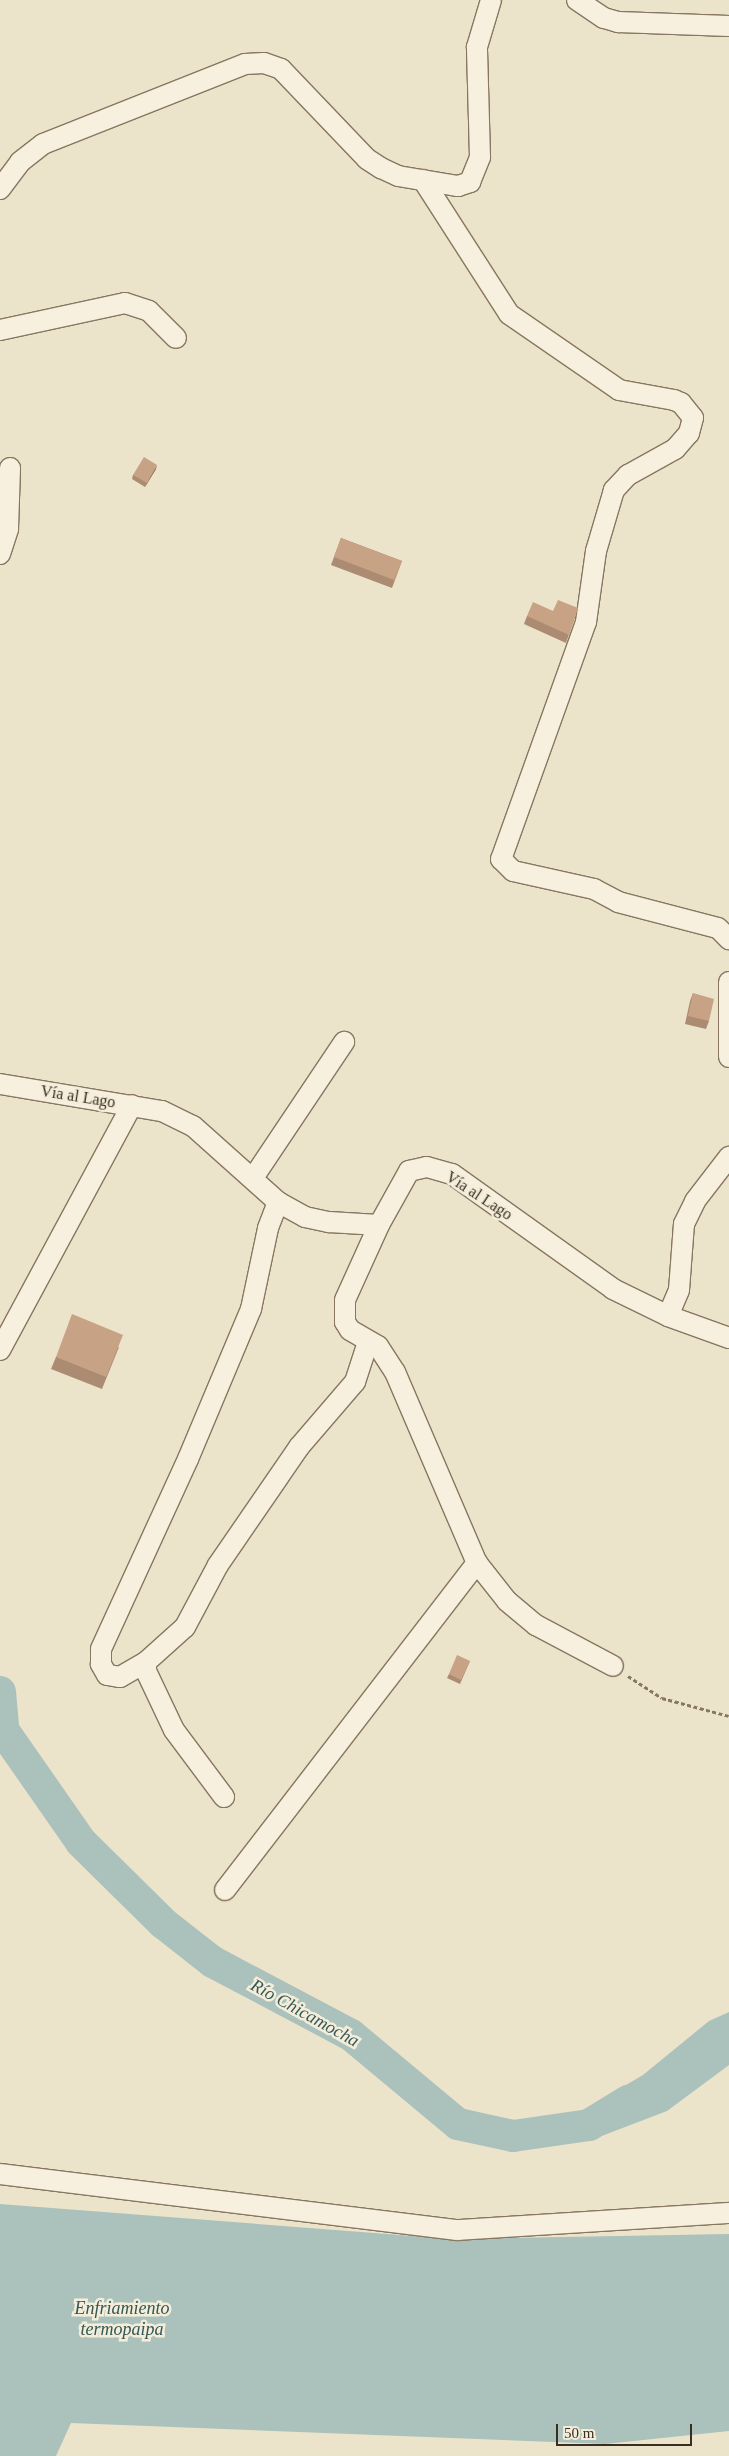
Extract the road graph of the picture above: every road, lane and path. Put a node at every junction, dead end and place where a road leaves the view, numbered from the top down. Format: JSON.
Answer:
{"nodes":[{"id":1,"x":491,"y":0,"type":"edge"},
{"id":2,"x":577,"y":0,"type":"edge"},
{"id":3,"x":729,"y":26,"type":"edge"},
{"id":4,"x":423,"y":180,"type":"junction"},
{"id":5,"x":0,"y":189,"type":"edge"},
{"id":6,"x":0,"y":330,"type":"edge"},
{"id":7,"x":176,"y":338,"type":"dead end"},
{"id":8,"x":10,"y":468,"type":"dead end"},
{"id":9,"x":0,"y":554,"type":"edge"},
{"id":10,"x":729,"y":939,"type":"edge"},
{"id":11,"x":729,"y":982,"type":"edge"},
{"id":12,"x":344,"y":1042,"type":"dead end"},
{"id":13,"x":729,"y":1057,"type":"edge"},
{"id":14,"x":0,"y":1084,"type":"edge"},
{"id":15,"x":132,"y":1106,"type":"junction"},
{"id":16,"x":729,"y":1158,"type":"edge"},
{"id":17,"x":253,"y":1178,"type":"junction"},
{"id":18,"x":278,"y":1202,"type":"junction"},
{"id":19,"x":379,"y":1225,"type":"junction"},
{"id":20,"x":668,"y":1316,"type":"junction"},
{"id":21,"x":729,"y":1338,"type":"edge"},
{"id":22,"x":368,"y":1342,"type":"junction"},
{"id":23,"x":0,"y":1350,"type":"edge"},
{"id":24,"x":477,"y":1562,"type":"junction"},
{"id":25,"x":146,"y":1662,"type":"junction"},
{"id":26,"x":613,"y":1666,"type":"joint"},
{"id":27,"x":729,"y":1716,"type":"edge"},
{"id":28,"x":224,"y":1797,"type":"dead end"},
{"id":29,"x":226,"y":1890,"type":"dead end"},
{"id":30,"x":0,"y":2174,"type":"edge"},
{"id":31,"x":729,"y":2213,"type":"edge"}],
"edges":[{"from":1,"to":4,"type":"street"},
{"from":2,"to":3,"type":"street"},
{"from":4,"to":5,"type":"street"},
{"from":4,"to":10,"type":"street"},
{"from":6,"to":7,"type":"street"},
{"from":8,"to":9,"type":"street"},
{"from":11,"to":13,"type":"street"},
{"from":12,"to":17,"type":"street"},
{"from":14,"to":15,"type":"street","name":"Vía al Lago"},
{"from":15,"to":17,"type":"street","name":"Vía al Lago"},
{"from":15,"to":23,"type":"street"},
{"from":16,"to":20,"type":"street"},
{"from":17,"to":18,"type":"street","name":"Vía al Lago"},
{"from":18,"to":19,"type":"street","name":"Vía al Lago"},
{"from":18,"to":25,"type":"street"},
{"from":19,"to":20,"type":"street","name":"Vía al Lago"},
{"from":19,"to":22,"type":"street"},
{"from":20,"to":21,"type":"street","name":"Vía al Lago"},
{"from":22,"to":24,"type":"street"},
{"from":22,"to":25,"type":"street"},
{"from":24,"to":26,"type":"street"},
{"from":24,"to":29,"type":"street"},
{"from":25,"to":28,"type":"street"},
{"from":26,"to":27,"type":"path"},
{"from":30,"to":31,"type":"street"}]}
